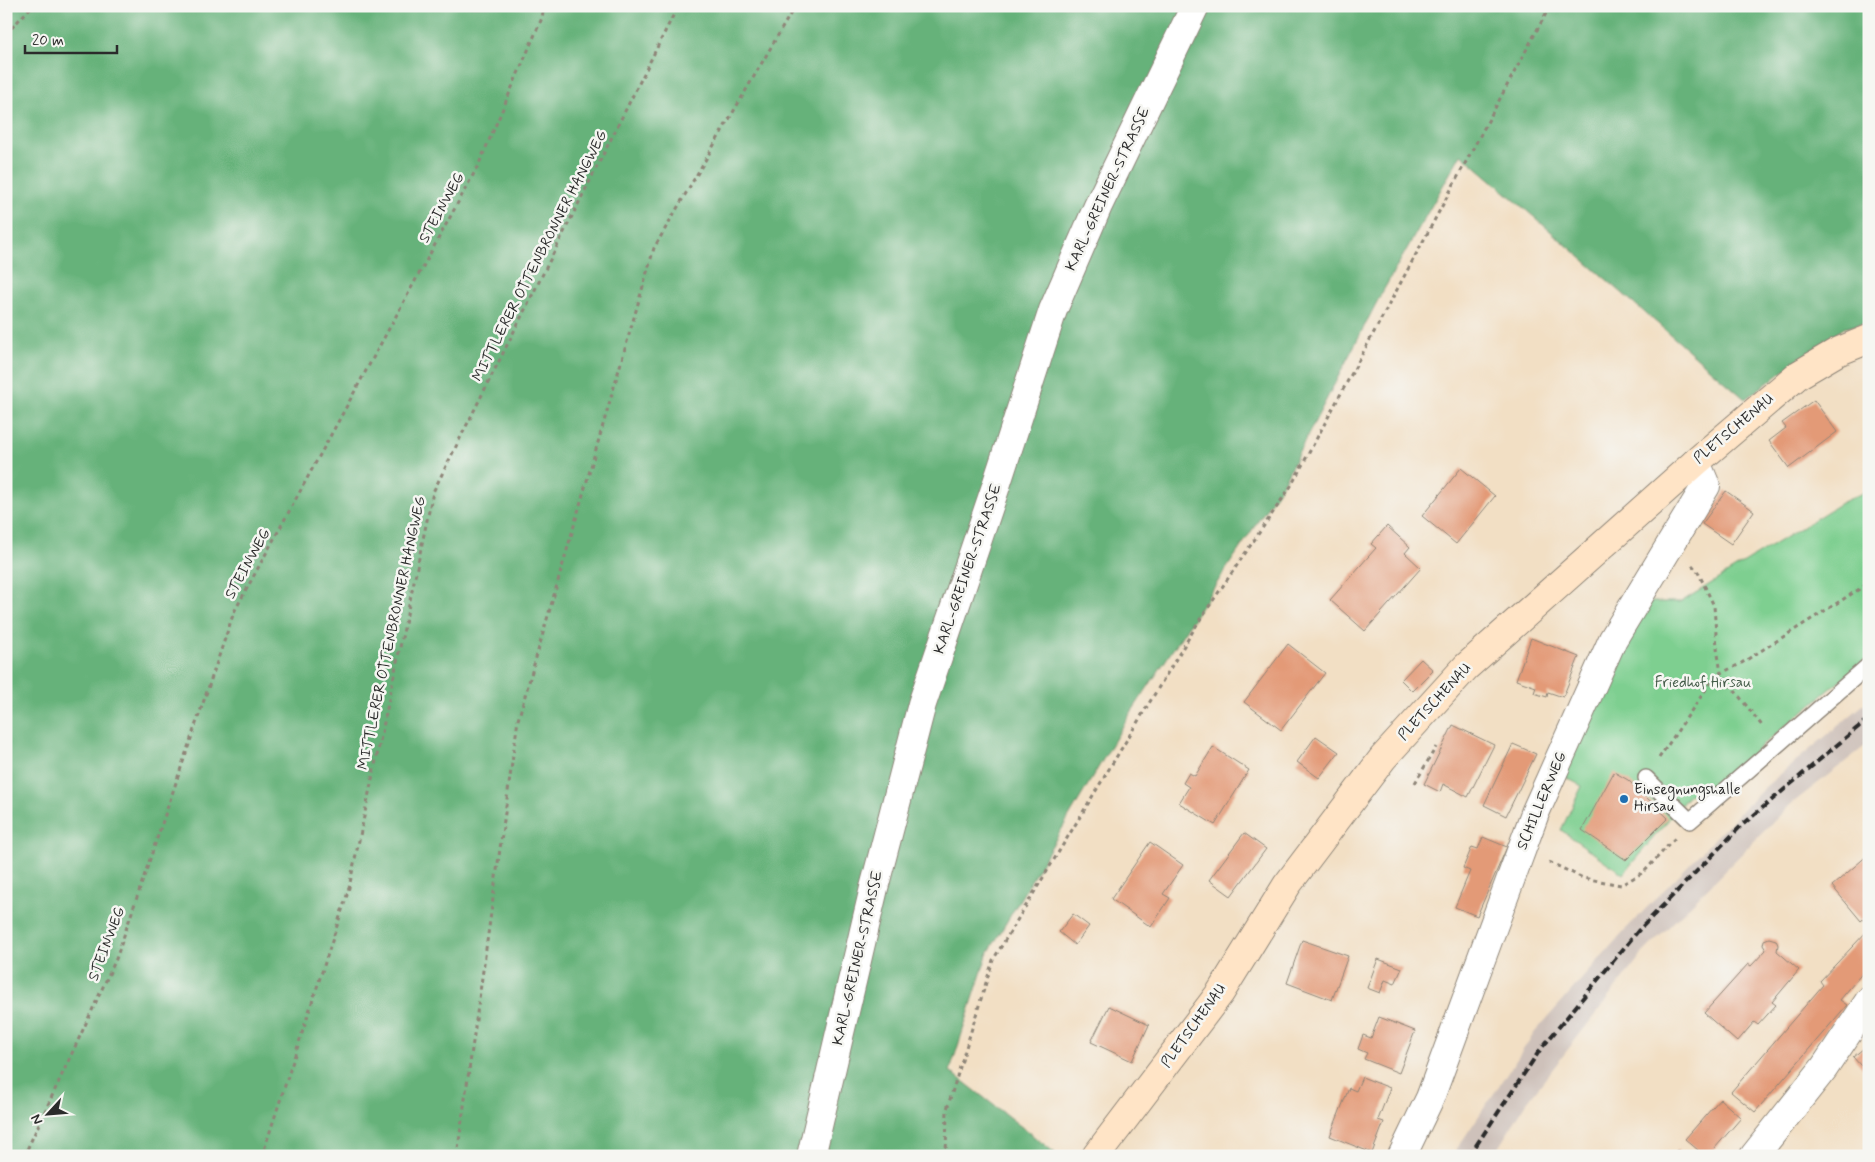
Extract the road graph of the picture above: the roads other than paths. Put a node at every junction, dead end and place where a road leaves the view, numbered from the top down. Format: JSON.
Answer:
{"nodes":[{"id":1,"x":1195,"y":6,"type":"edge"},
{"id":2,"x":1869,"y":339,"type":"edge"},
{"id":3,"x":1696,"y":462,"type":"junction"},
{"id":4,"x":1869,"y":665,"type":"edge"},
{"id":5,"x":1646,"y":778,"type":"road end"},
{"id":6,"x":1869,"y":1001,"type":"edge"},
{"id":7,"x":811,"y":1156,"type":"edge"},
{"id":8,"x":1096,"y":1156,"type":"edge"},
{"id":9,"x":1402,"y":1156,"type":"edge"},
{"id":10,"x":1754,"y":1156,"type":"edge"}],
"edges":[{"from":1,"to":7,"type":"street","name":"KARL-GREINER-STRASSE"},
{"from":2,"to":3,"type":"main road","name":"PLETSCHENAU"},
{"from":3,"to":8,"type":"main road","name":"PLETSCHENAU"},
{"from":3,"to":9,"type":"street","name":"SCHILLERWEG"},
{"from":4,"to":5,"type":"lane"},
{"from":6,"to":10,"type":"street"}]}
